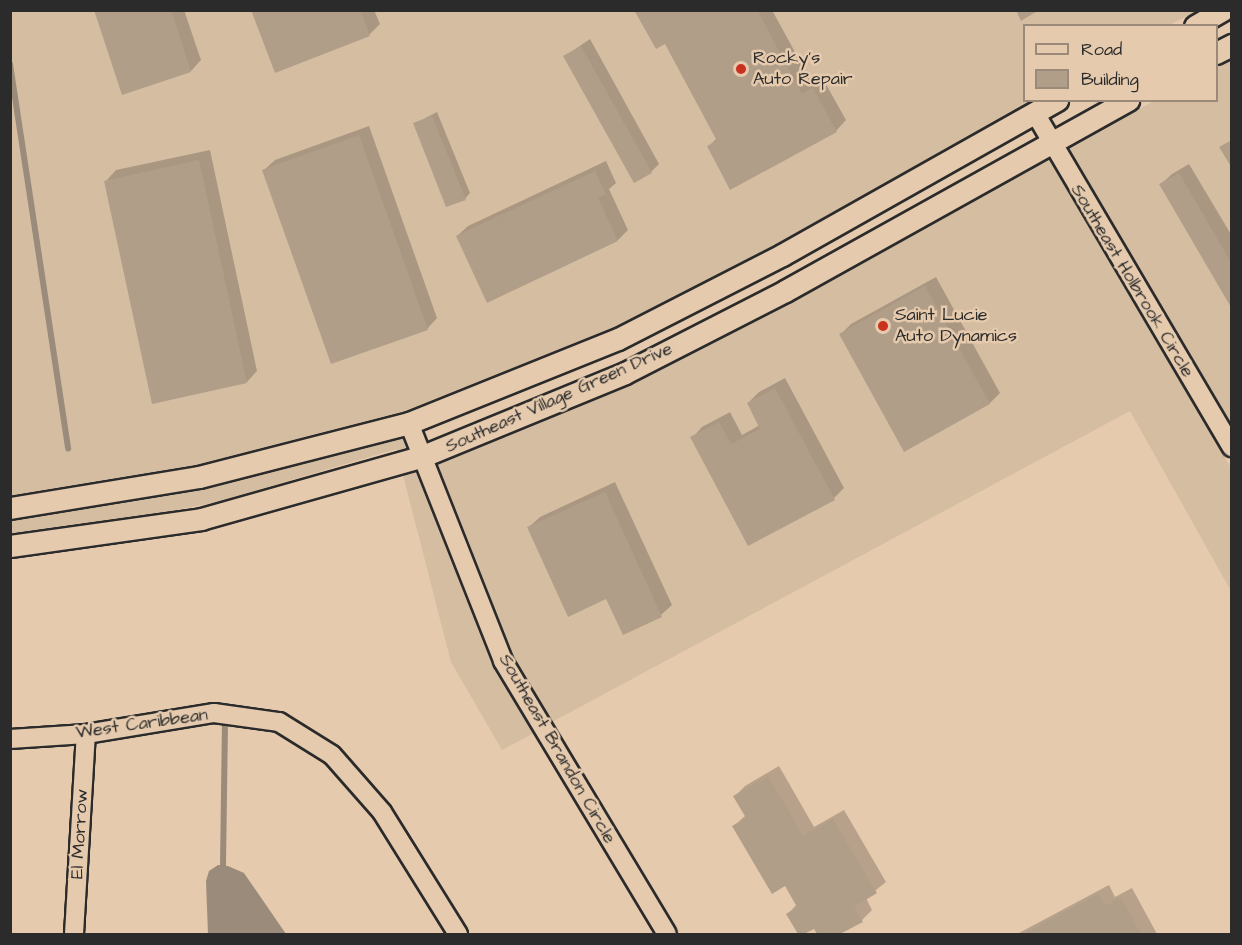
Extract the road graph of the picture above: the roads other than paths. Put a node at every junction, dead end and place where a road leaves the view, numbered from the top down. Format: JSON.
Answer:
{"nodes":[{"id":1,"x":1222,"y":10,"type":"edge"},
{"id":2,"x":1198,"y":24,"type":"edge"},
{"id":3,"x":1232,"y":45,"type":"edge"},
{"id":4,"x":1218,"y":52,"type":"edge"},
{"id":5,"x":1054,"y":102,"type":"edge"},
{"id":6,"x":1124,"y":102,"type":"edge"},
{"id":7,"x":1035,"y":113,"type":"junction"},
{"id":8,"x":1051,"y":142,"type":"junction"},
{"id":9,"x":409,"y":423,"type":"junction"},
{"id":10,"x":1232,"y":447,"type":"edge"},
{"id":11,"x":423,"y":456,"type":"junction"},
{"id":12,"x":10,"y":508,"type":"edge"},
{"id":13,"x":10,"y":546,"type":"edge"},
{"id":14,"x":86,"y":734,"type":"junction"},
{"id":15,"x":10,"y":739,"type":"edge"},
{"id":16,"x":74,"y":934,"type":"edge"},
{"id":17,"x":458,"y":934,"type":"edge"},
{"id":18,"x":667,"y":934,"type":"edge"}],
"edges":[{"from":1,"to":2,"type":"street"},
{"from":3,"to":4,"type":"street"},
{"from":5,"to":7,"type":"street","name":"Southeast Village Green Drive"},
{"from":6,"to":8,"type":"street","name":"Southeast Village Green Drive"},
{"from":7,"to":8,"type":"street","name":"Southeast Holbrook Circle"},
{"from":7,"to":9,"type":"street","name":"Southeast Village Green Drive"},
{"from":8,"to":10,"type":"street","name":"Southeast Holbrook Circle"},
{"from":8,"to":11,"type":"street","name":"Southeast Village Green Drive"},
{"from":9,"to":11,"type":"street","name":"Southeast Brandon Circle"},
{"from":9,"to":12,"type":"street","name":"Southeast Village Green Drive"},
{"from":11,"to":13,"type":"street","name":"Southeast Village Green Drive"},
{"from":11,"to":18,"type":"street","name":"Southeast Brandon Circle"},
{"from":14,"to":15,"type":"street","name":"West Caribbean"},
{"from":14,"to":16,"type":"street","name":"El Morrow"},
{"from":14,"to":17,"type":"street","name":"West Caribbean"}]}
